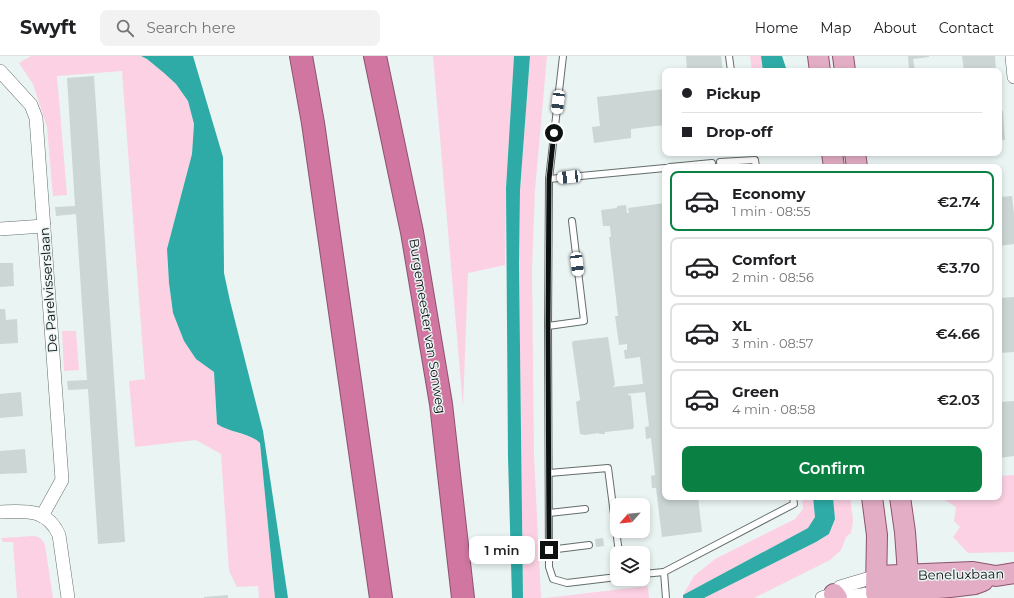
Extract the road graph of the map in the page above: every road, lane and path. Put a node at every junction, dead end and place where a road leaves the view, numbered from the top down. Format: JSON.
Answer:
{"nodes":[{"id":1,"x":301,"y":56,"type":"edge"},
{"id":2,"x":376,"y":56,"type":"edge"},
{"id":3,"x":563,"y":56,"type":"edge"},
{"id":4,"x":729,"y":56,"type":"edge"},
{"id":5,"x":818,"y":56,"type":"edge"},
{"id":6,"x":843,"y":56,"type":"edge"},
{"id":7,"x":1014,"y":57,"type":"edge"},
{"id":8,"x":731,"y":68,"type":"edge"},
{"id":9,"x":820,"y":68,"type":"edge"},
{"id":10,"x":845,"y":68,"type":"edge"},
{"id":11,"x":0,"y":71,"type":"edge"},
{"id":12,"x":1014,"y":77,"type":"edge"},
{"id":13,"x":741,"y":156,"type":"edge"},
{"id":14,"x":742,"y":160,"type":"junction"},
{"id":15,"x":720,"y":162,"type":"dead end"},
{"id":16,"x":712,"y":163,"type":"dead end"},
{"id":17,"x":702,"y":164,"type":"edge"},
{"id":18,"x":756,"y":164,"type":"edge"},
{"id":19,"x":662,"y":168,"type":"edge"},
{"id":20,"x":549,"y":179,"type":"junction"},
{"id":21,"x":572,"y":221,"type":"dead end"},
{"id":22,"x":44,"y":226,"type":"junction"},
{"id":23,"x":0,"y":229,"type":"edge"},
{"id":24,"x":548,"y":326,"type":"junction"},
{"id":25,"x":549,"y":473,"type":"junction"},
{"id":26,"x":793,"y":500,"type":"edge"},
{"id":27,"x":872,"y":500,"type":"edge"},
{"id":28,"x":900,"y":500,"type":"edge"},
{"id":29,"x":585,"y":510,"type":"dead end"},
{"id":30,"x":0,"y":512,"type":"edge"},
{"id":31,"x":549,"y":513,"type":"junction"},
{"id":32,"x":42,"y":516,"type":"junction"},
{"id":33,"x":589,"y":545,"type":"dead end"},
{"id":34,"x":618,"y":546,"type":"edge"},
{"id":35,"x":549,"y":550,"type":"junction"},
{"id":36,"x":664,"y":572,"type":"junction"},
{"id":37,"x":650,"y":573,"type":"edge"},
{"id":38,"x":1005,"y":575,"type":"edge"},
{"id":39,"x":610,"y":578,"type":"edge"},
{"id":40,"x":911,"y":590,"type":"edge"},
{"id":41,"x":875,"y":591,"type":"edge"},
{"id":42,"x":944,"y":593,"type":"edge"},
{"id":43,"x":831,"y":597,"type":"edge"},
{"id":44,"x":68,"y":598,"type":"edge"},
{"id":45,"x":382,"y":598,"type":"edge"},
{"id":46,"x":464,"y":598,"type":"edge"},
{"id":47,"x":666,"y":598,"type":"edge"}],
"edges":[{"from":1,"to":45,"type":"highway"},
{"from":2,"to":46,"type":"highway","name":"Burgemeester van Sonweg"},
{"from":3,"to":20,"type":"lane"},
{"from":4,"to":8,"type":"lane"},
{"from":5,"to":9,"type":"main road"},
{"from":6,"to":10,"type":"main road"},
{"from":7,"to":12,"type":"street"},
{"from":11,"to":22,"type":"street","name":"De Parelvisserslaan"},
{"from":13,"to":14,"type":"lane"},
{"from":14,"to":15,"type":"lane"},
{"from":14,"to":18,"type":"lane"},
{"from":16,"to":17,"type":"lane"},
{"from":19,"to":20,"type":"lane"},
{"from":20,"to":24,"type":"lane"},
{"from":21,"to":24,"type":"lane"},
{"from":22,"to":23,"type":"street"},
{"from":22,"to":32,"type":"street","name":"De Parelvisserslaan"},
{"from":24,"to":25,"type":"lane"},
{"from":25,"to":31,"type":"lane"},
{"from":25,"to":34,"type":"lane"},
{"from":26,"to":36,"type":"lane"},
{"from":27,"to":41,"type":"main road"},
{"from":28,"to":40,"type":"main road"},
{"from":29,"to":31,"type":"lane"},
{"from":30,"to":32,"type":"street"},
{"from":31,"to":35,"type":"lane"},
{"from":32,"to":44,"type":"street"},
{"from":33,"to":35,"type":"lane"},
{"from":35,"to":39,"type":"lane"},
{"from":36,"to":37,"type":"lane"},
{"from":36,"to":47,"type":"lane"},
{"from":38,"to":40,"type":"main road","name":"Beneluxbaan"},
{"from":38,"to":42,"type":"main road"},
{"from":40,"to":41,"type":"main road"},
{"from":40,"to":42,"type":"main road"},
{"from":41,"to":43,"type":"street"}]}
